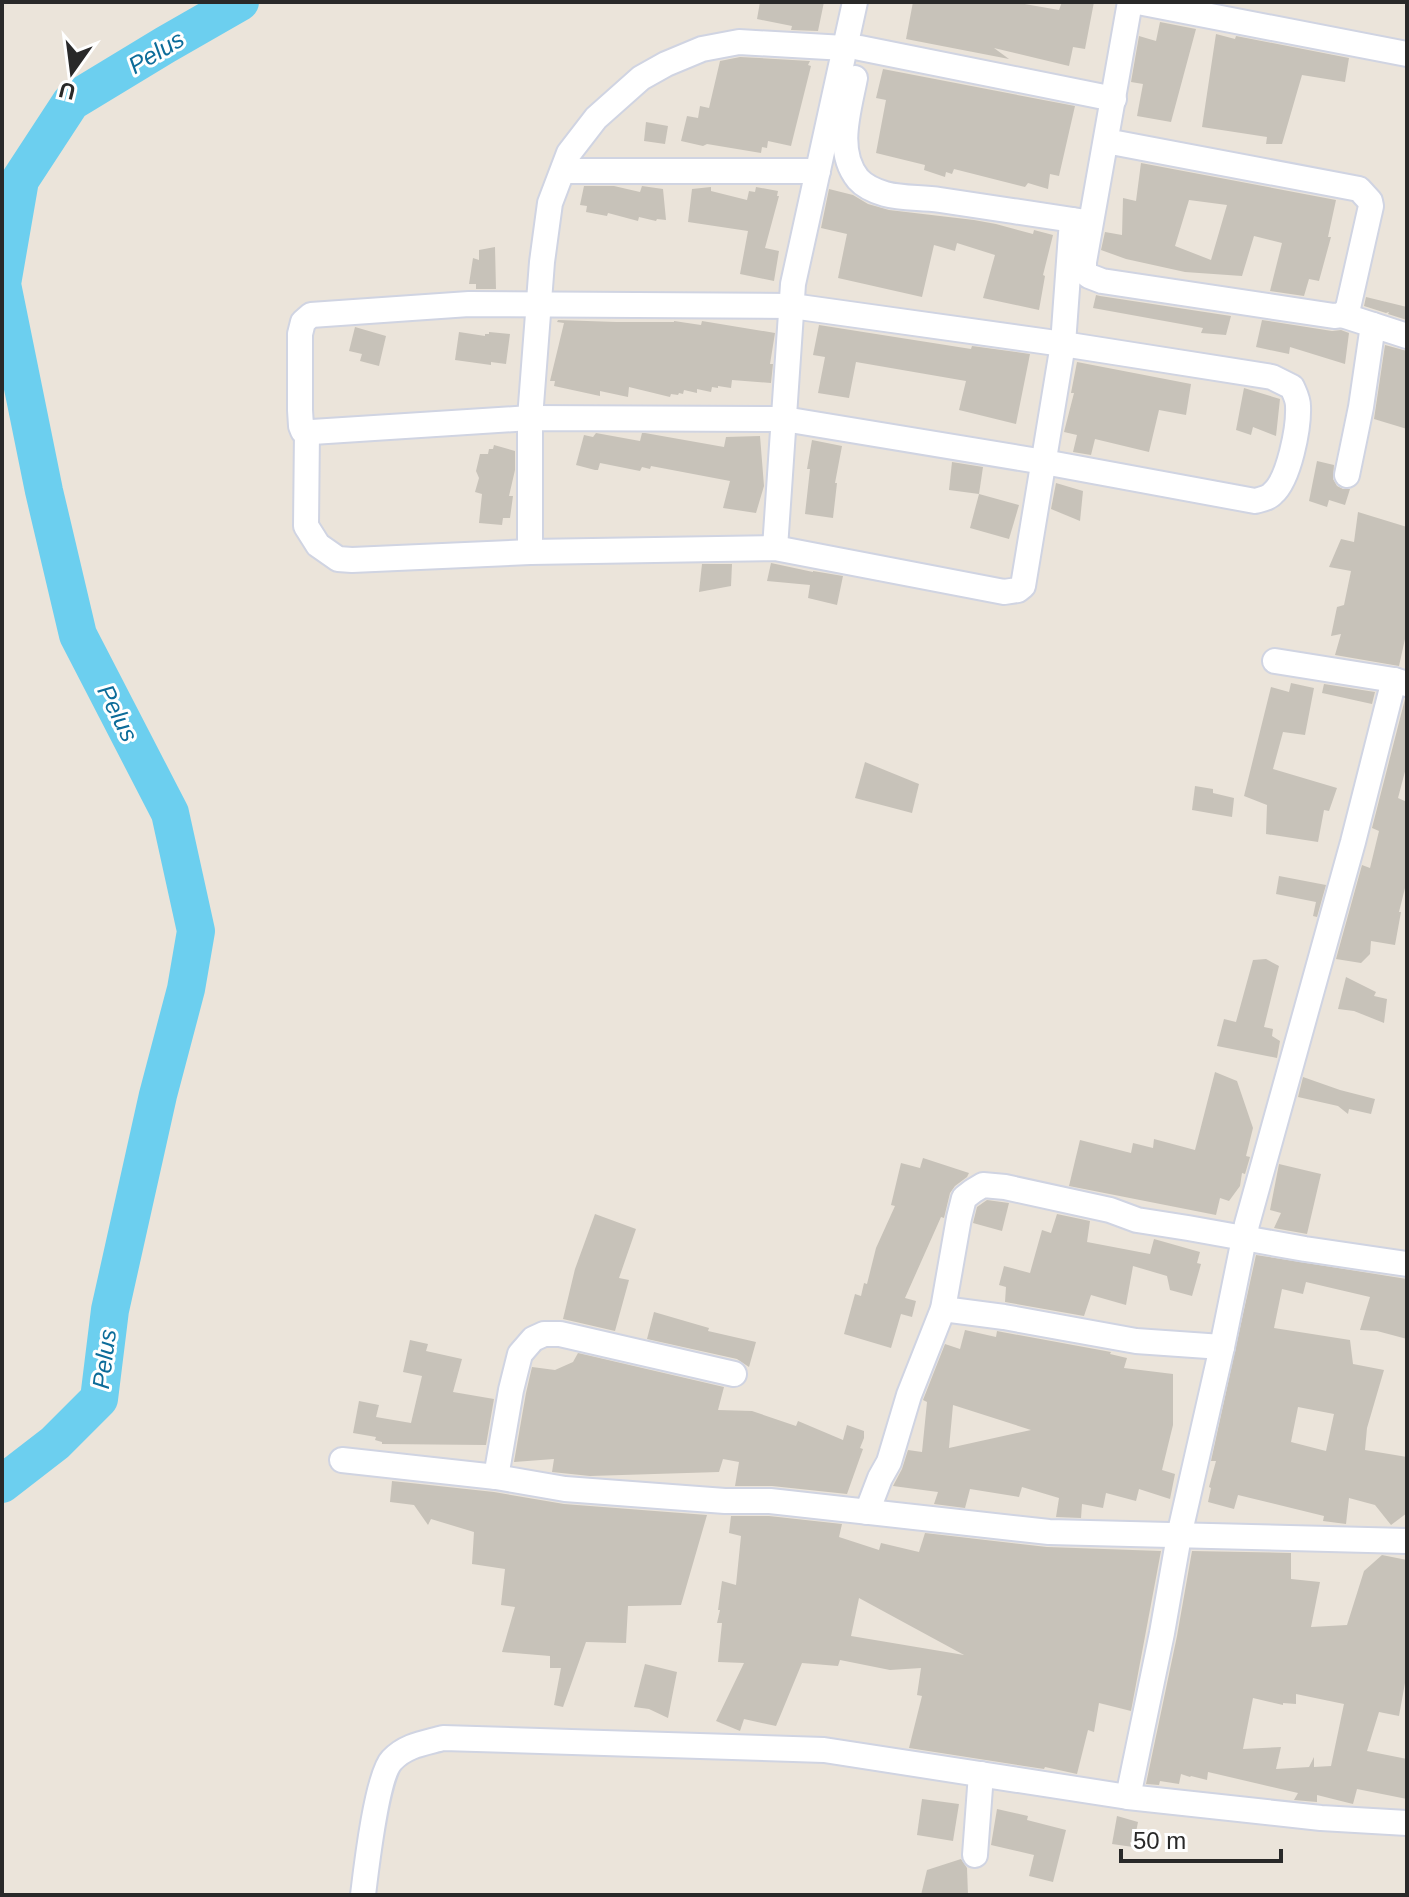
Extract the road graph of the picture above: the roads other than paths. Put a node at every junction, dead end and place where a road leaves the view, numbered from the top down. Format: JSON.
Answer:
{"nodes":[{"id":1,"x":855,"y":2,"type":"edge"},
{"id":2,"x":868,"y":2,"type":"edge"},
{"id":3,"x":1130,"y":2,"type":"edge"},
{"id":4,"x":1138,"y":2,"type":"edge"},
{"id":5,"x":853,"y":48,"type":"junction"},
{"id":6,"x":1407,"y":54,"type":"edge"},
{"id":7,"x":1114,"y":99,"type":"junction"},
{"id":8,"x":1106,"y":141,"type":"junction"},
{"id":9,"x":563,"y":171,"type":"junction"},
{"id":10,"x":818,"y":171,"type":"junction"},
{"id":11,"x":1082,"y":221,"type":"junction"},
{"id":12,"x":538,"y":305,"type":"junction"},
{"id":13,"x":792,"y":306,"type":"junction"},
{"id":14,"x":1342,"y":315,"type":"junction"},
{"id":15,"x":1373,"y":325,"type":"junction"},
{"id":16,"x":1407,"y":336,"type":"edge"},
{"id":17,"x":1063,"y":344,"type":"junction"},
{"id":18,"x":530,"y":418,"type":"junction"},
{"id":19,"x":784,"y":419,"type":"junction"},
{"id":20,"x":307,"y":431,"type":"junction"},
{"id":21,"x":1044,"y":462,"type":"junction"},
{"id":22,"x":1347,"y":475,"type":"dead end"},
{"id":23,"x":775,"y":548,"type":"junction"},
{"id":24,"x":530,"y":552,"type":"junction"},
{"id":25,"x":1275,"y":661,"type":"dead end"},
{"id":26,"x":1401,"y":682,"type":"edge"},
{"id":27,"x":1244,"y":1237,"type":"junction"},
{"id":28,"x":1407,"y":1264,"type":"edge"},
{"id":29,"x":943,"y":1309,"type":"junction"},
{"id":30,"x":1222,"y":1347,"type":"junction"},
{"id":31,"x":734,"y":1374,"type":"dead end"},
{"id":32,"x":342,"y":1460,"type":"dead end"},
{"id":33,"x":496,"y":1477,"type":"junction"},
{"id":34,"x":867,"y":1512,"type":"junction"},
{"id":35,"x":1179,"y":1536,"type":"junction"},
{"id":36,"x":1407,"y":1541,"type":"edge"},
{"id":37,"x":981,"y":1774,"type":"junction"},
{"id":38,"x":1128,"y":1797,"type":"junction"},
{"id":39,"x":1407,"y":1823,"type":"edge"},
{"id":40,"x":975,"y":1855,"type":"dead end"},
{"id":41,"x":363,"y":1895,"type":"edge"}],
"edges":[{"from":1,"to":5,"type":"street"},
{"from":2,"to":5,"type":"street"},
{"from":3,"to":7,"type":"street"},
{"from":4,"to":6,"type":"street"},
{"from":5,"to":7,"type":"street"},
{"from":5,"to":9,"type":"street"},
{"from":5,"to":10,"type":"street"},
{"from":5,"to":11,"type":"street"},
{"from":7,"to":8,"type":"street"},
{"from":8,"to":11,"type":"street"},
{"from":8,"to":14,"type":"street"},
{"from":9,"to":10,"type":"street"},
{"from":9,"to":12,"type":"street"},
{"from":10,"to":13,"type":"street"},
{"from":11,"to":14,"type":"street"},
{"from":11,"to":17,"type":"street"},
{"from":12,"to":13,"type":"street"},
{"from":12,"to":18,"type":"street"},
{"from":12,"to":20,"type":"street"},
{"from":13,"to":17,"type":"street"},
{"from":13,"to":19,"type":"street"},
{"from":14,"to":15,"type":"street"},
{"from":15,"to":16,"type":"street"},
{"from":15,"to":22,"type":"street"},
{"from":17,"to":21,"type":"street"},
{"from":17,"to":21,"type":"street"},
{"from":18,"to":19,"type":"street"},
{"from":18,"to":20,"type":"street"},
{"from":18,"to":24,"type":"street"},
{"from":19,"to":21,"type":"street"},
{"from":19,"to":23,"type":"street"},
{"from":20,"to":24,"type":"street"},
{"from":21,"to":23,"type":"street"},
{"from":23,"to":24,"type":"street"},
{"from":25,"to":26,"type":"street"},
{"from":26,"to":27,"type":"street"},
{"from":27,"to":28,"type":"street"},
{"from":27,"to":29,"type":"street"},
{"from":27,"to":30,"type":"street"},
{"from":29,"to":30,"type":"street"},
{"from":29,"to":34,"type":"street"},
{"from":30,"to":35,"type":"street"},
{"from":31,"to":33,"type":"street"},
{"from":32,"to":33,"type":"street"},
{"from":33,"to":34,"type":"street"},
{"from":34,"to":35,"type":"street"},
{"from":35,"to":36,"type":"street"},
{"from":35,"to":38,"type":"street"},
{"from":37,"to":38,"type":"street"},
{"from":37,"to":40,"type":"street"},
{"from":37,"to":41,"type":"street"},
{"from":38,"to":39,"type":"street"}]}
